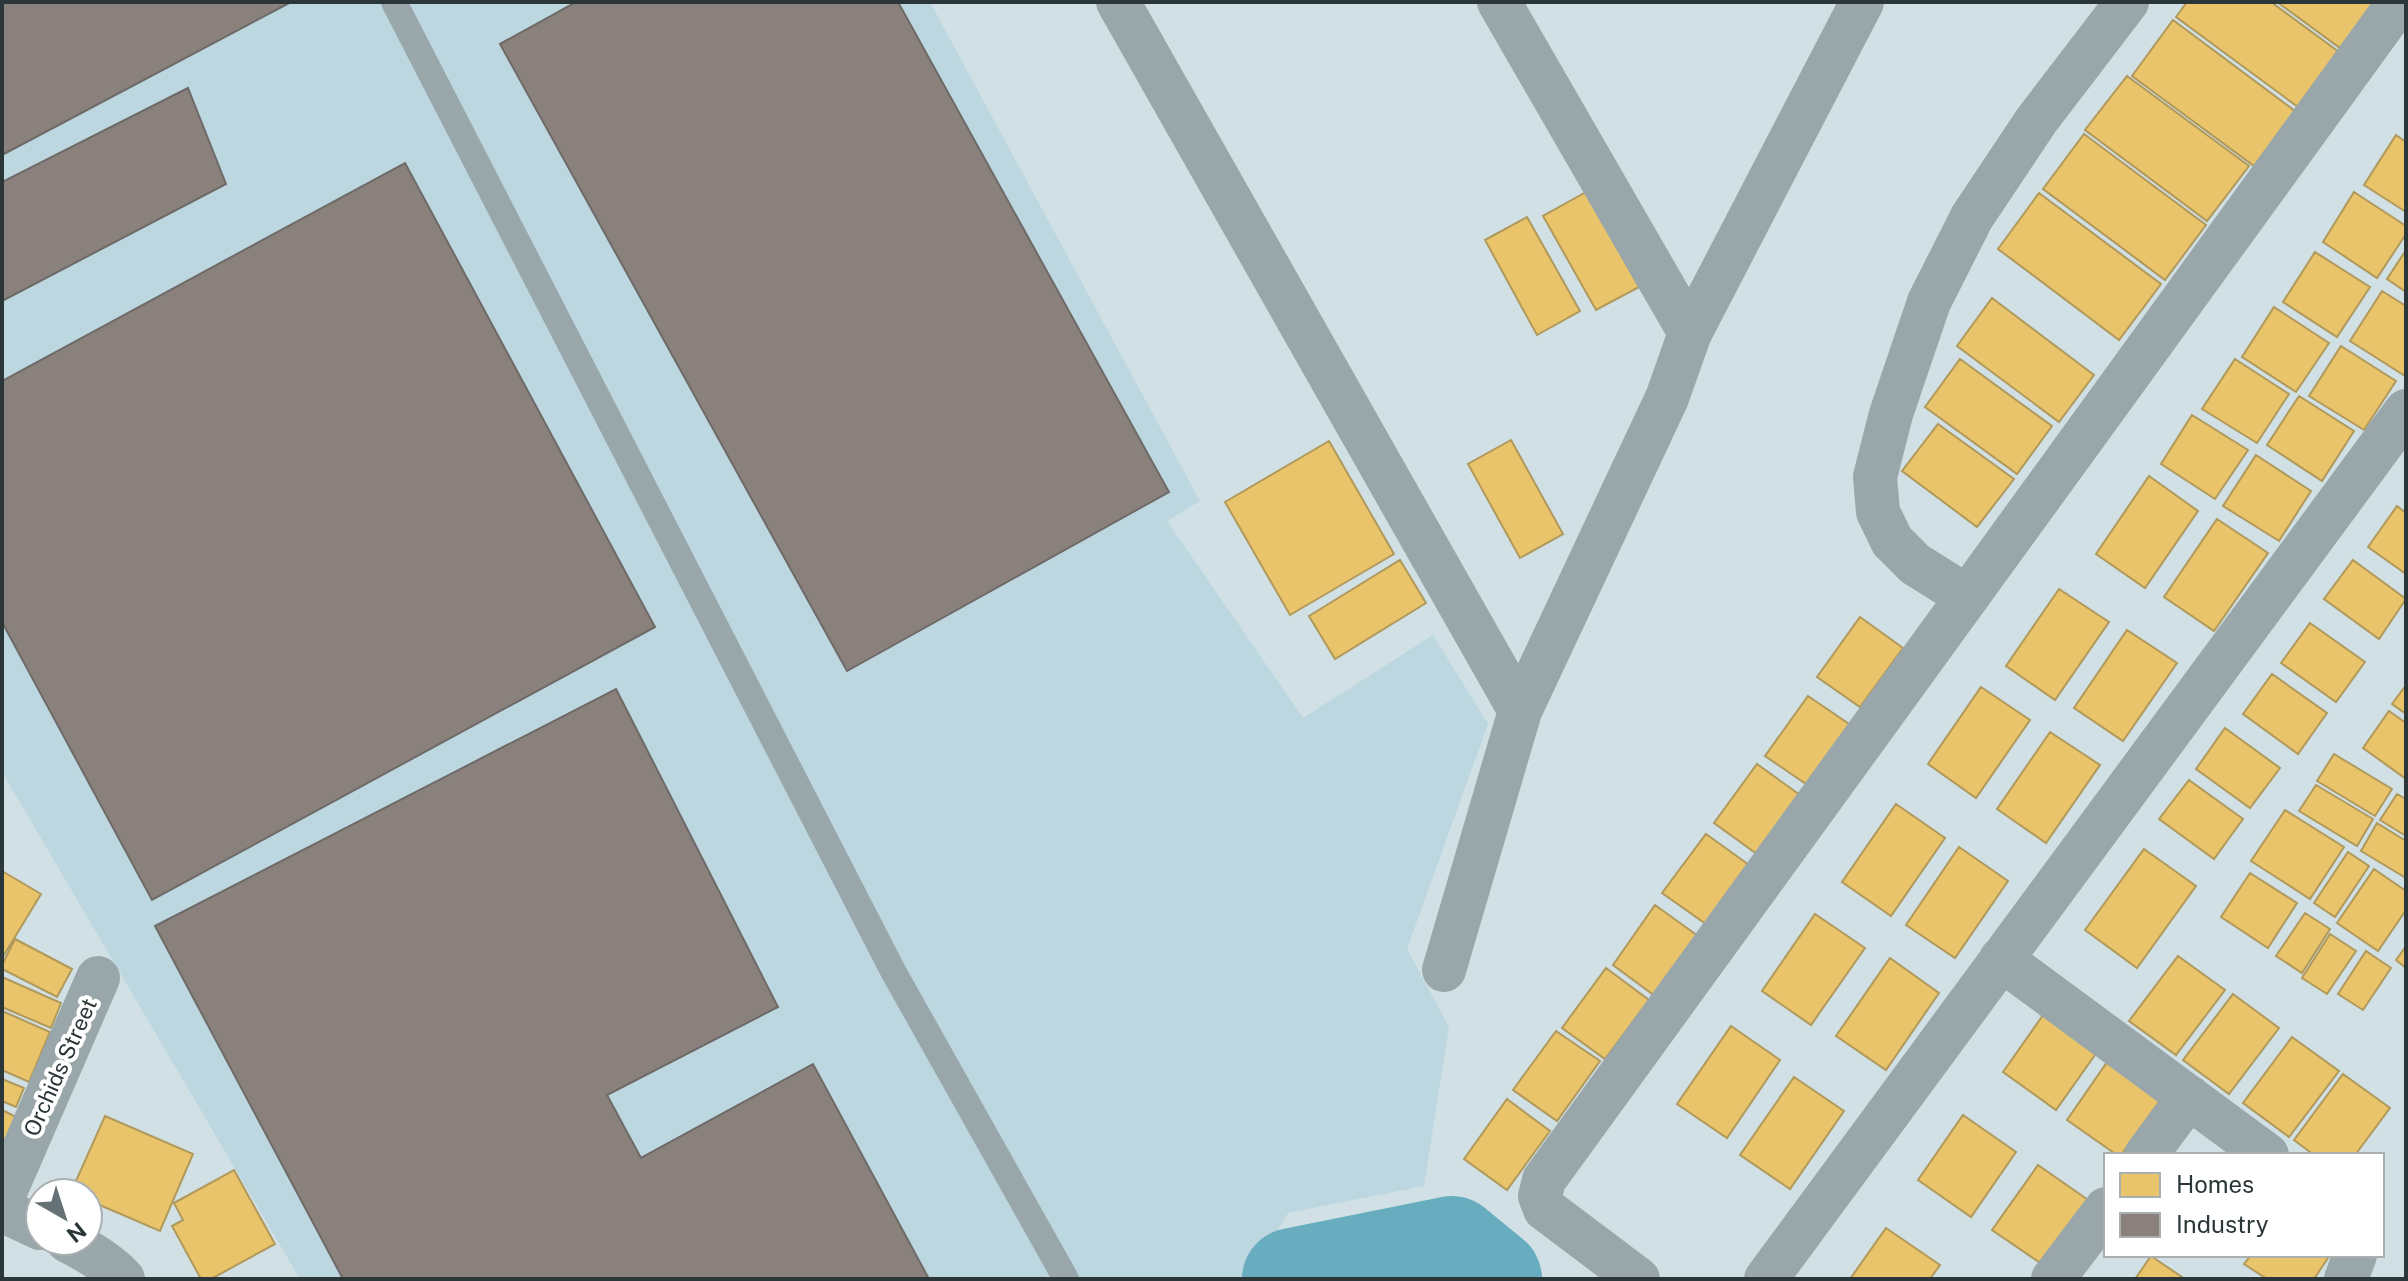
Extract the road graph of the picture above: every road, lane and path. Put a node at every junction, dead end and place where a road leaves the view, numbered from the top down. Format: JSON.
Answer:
{"nodes":[{"id":1,"x":394,"y":2,"type":"edge"},
{"id":2,"x":1118,"y":2,"type":"edge"},
{"id":3,"x":1499,"y":2,"type":"edge"},
{"id":4,"x":1862,"y":2,"type":"edge"},
{"id":5,"x":2127,"y":2,"type":"edge"},
{"id":6,"x":2399,"y":2,"type":"edge"},
{"id":7,"x":1690,"y":333,"type":"junction"},
{"id":8,"x":2406,"y":411,"type":"edge"},
{"id":9,"x":1966,"y":596,"type":"junction"},
{"id":10,"x":1520,"y":711,"type":"junction"},
{"id":11,"x":2001,"y":959,"type":"junction"},
{"id":12,"x":1444,"y":970,"type":"dead end"},
{"id":13,"x":98,"y":978,"type":"dead end"},
{"id":14,"x":2189,"y":1097,"type":"junction"},
{"id":15,"x":2147,"y":1153,"type":"edge"},
{"id":16,"x":2264,"y":1153,"type":"edge"},
{"id":17,"x":2,"y":1199,"type":"edge"},
{"id":18,"x":2,"y":1210,"type":"edge"},
{"id":19,"x":2104,"y":1212,"type":"edge"},
{"id":20,"x":24,"y":1220,"type":"edge"},
{"id":21,"x":97,"y":1257,"type":"edge"},
{"id":22,"x":2354,"y":1257,"type":"edge"},
{"id":23,"x":123,"y":1279,"type":"edge"},
{"id":24,"x":1066,"y":1279,"type":"edge"},
{"id":25,"x":1638,"y":1279,"type":"edge"},
{"id":26,"x":1766,"y":1279,"type":"edge"},
{"id":27,"x":2053,"y":1279,"type":"edge"},
{"id":28,"x":2346,"y":1279,"type":"edge"}],
"edges":[{"from":1,"to":24,"type":"lane"},
{"from":2,"to":10,"type":"street"},
{"from":3,"to":7,"type":"street"},
{"from":4,"to":7,"type":"street"},
{"from":5,"to":9,"type":"street"},
{"from":6,"to":9,"type":"street"},
{"from":7,"to":10,"type":"street"},
{"from":8,"to":11,"type":"street"},
{"from":9,"to":25,"type":"street"},
{"from":10,"to":12,"type":"street"},
{"from":11,"to":14,"type":"street"},
{"from":11,"to":26,"type":"street"},
{"from":13,"to":17,"type":"street","name":"Orchids Street"},
{"from":14,"to":15,"type":"street"},
{"from":14,"to":16,"type":"street"},
{"from":18,"to":20,"type":"street"},
{"from":19,"to":27,"type":"street"},
{"from":21,"to":23,"type":"street"},
{"from":22,"to":28,"type":"street"}]}
